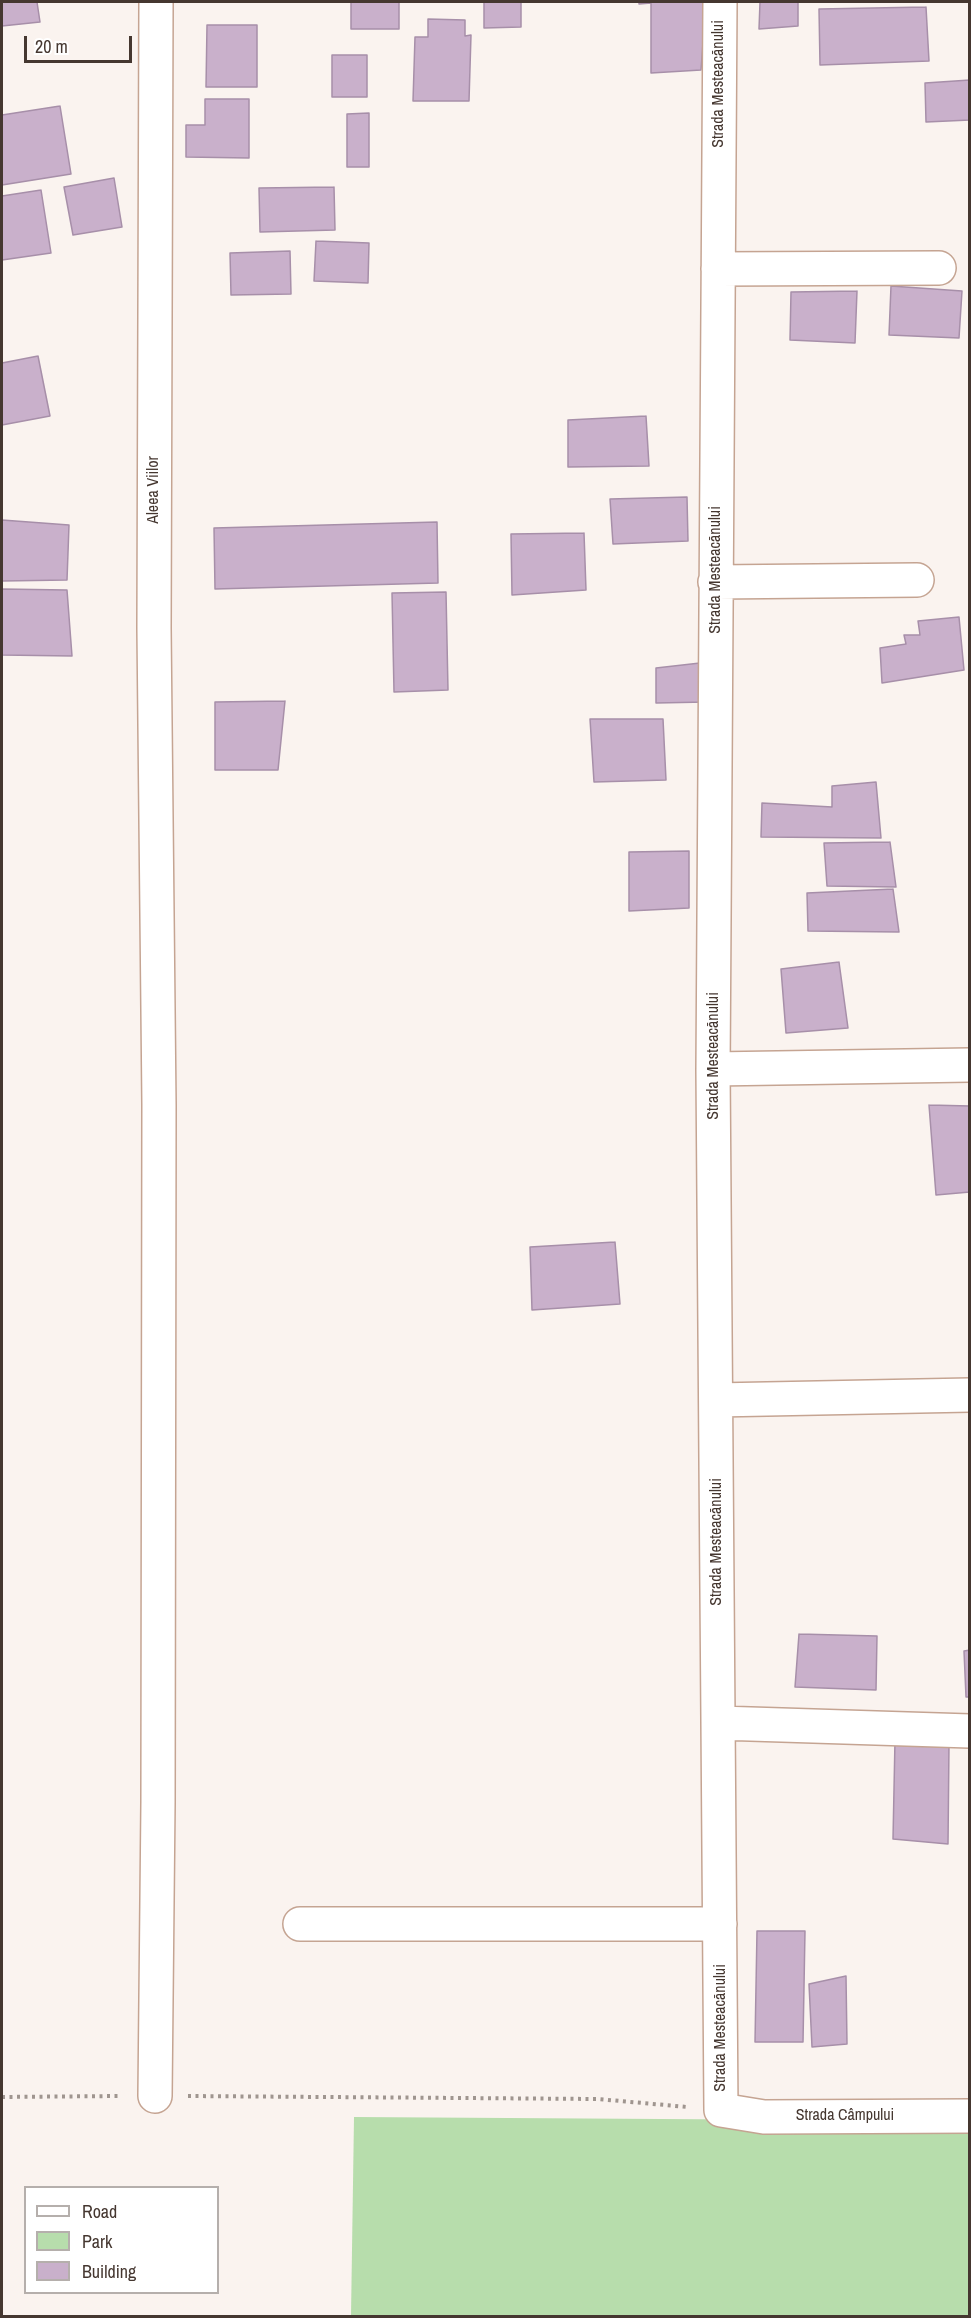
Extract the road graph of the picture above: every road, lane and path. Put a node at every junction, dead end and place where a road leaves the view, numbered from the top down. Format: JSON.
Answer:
{"nodes":[{"id":1,"x":156,"y":2,"type":"edge"},
{"id":2,"x":720,"y":2,"type":"edge"},
{"id":3,"x":939,"y":268,"type":"dead end"},
{"id":4,"x":718,"y":269,"type":"junction"},
{"id":5,"x":917,"y":580,"type":"dead end"},
{"id":6,"x":715,"y":582,"type":"junction"},
{"id":7,"x":969,"y":1065,"type":"edge"},
{"id":8,"x":713,"y":1069,"type":"junction"},
{"id":9,"x":969,"y":1395,"type":"edge"},
{"id":10,"x":716,"y":1400,"type":"junction"},
{"id":11,"x":719,"y":1723,"type":"junction"},
{"id":12,"x":969,"y":1731,"type":"edge"},
{"id":13,"x":300,"y":1924,"type":"dead end"},
{"id":14,"x":720,"y":1924,"type":"junction"},
{"id":15,"x":155,"y":2096,"type":"junction"},
{"id":16,"x":2,"y":2097,"type":"edge"},
{"id":17,"x":721,"y":2110,"type":"junction"},
{"id":18,"x":969,"y":2116,"type":"edge"}],
"edges":[{"from":1,"to":15,"type":"street","name":"Aleea Viilor"},
{"from":2,"to":4,"type":"street","name":"Strada Mesteacănului"},
{"from":3,"to":4,"type":"street"},
{"from":4,"to":6,"type":"street","name":"Strada Mesteacănului"},
{"from":5,"to":6,"type":"street"},
{"from":6,"to":8,"type":"street","name":"Strada Mesteacănului"},
{"from":7,"to":8,"type":"street"},
{"from":8,"to":10,"type":"street","name":"Strada Mesteacănului"},
{"from":9,"to":10,"type":"street"},
{"from":10,"to":11,"type":"street","name":"Strada Mesteacănului"},
{"from":11,"to":12,"type":"street"},
{"from":11,"to":14,"type":"street","name":"Strada Mesteacănului"},
{"from":13,"to":14,"type":"street"},
{"from":14,"to":17,"type":"street","name":"Strada Mesteacănului"},
{"from":15,"to":16,"type":"path"},
{"from":15,"to":17,"type":"path"},
{"from":17,"to":18,"type":"street","name":"Strada Câmpului"}]}
